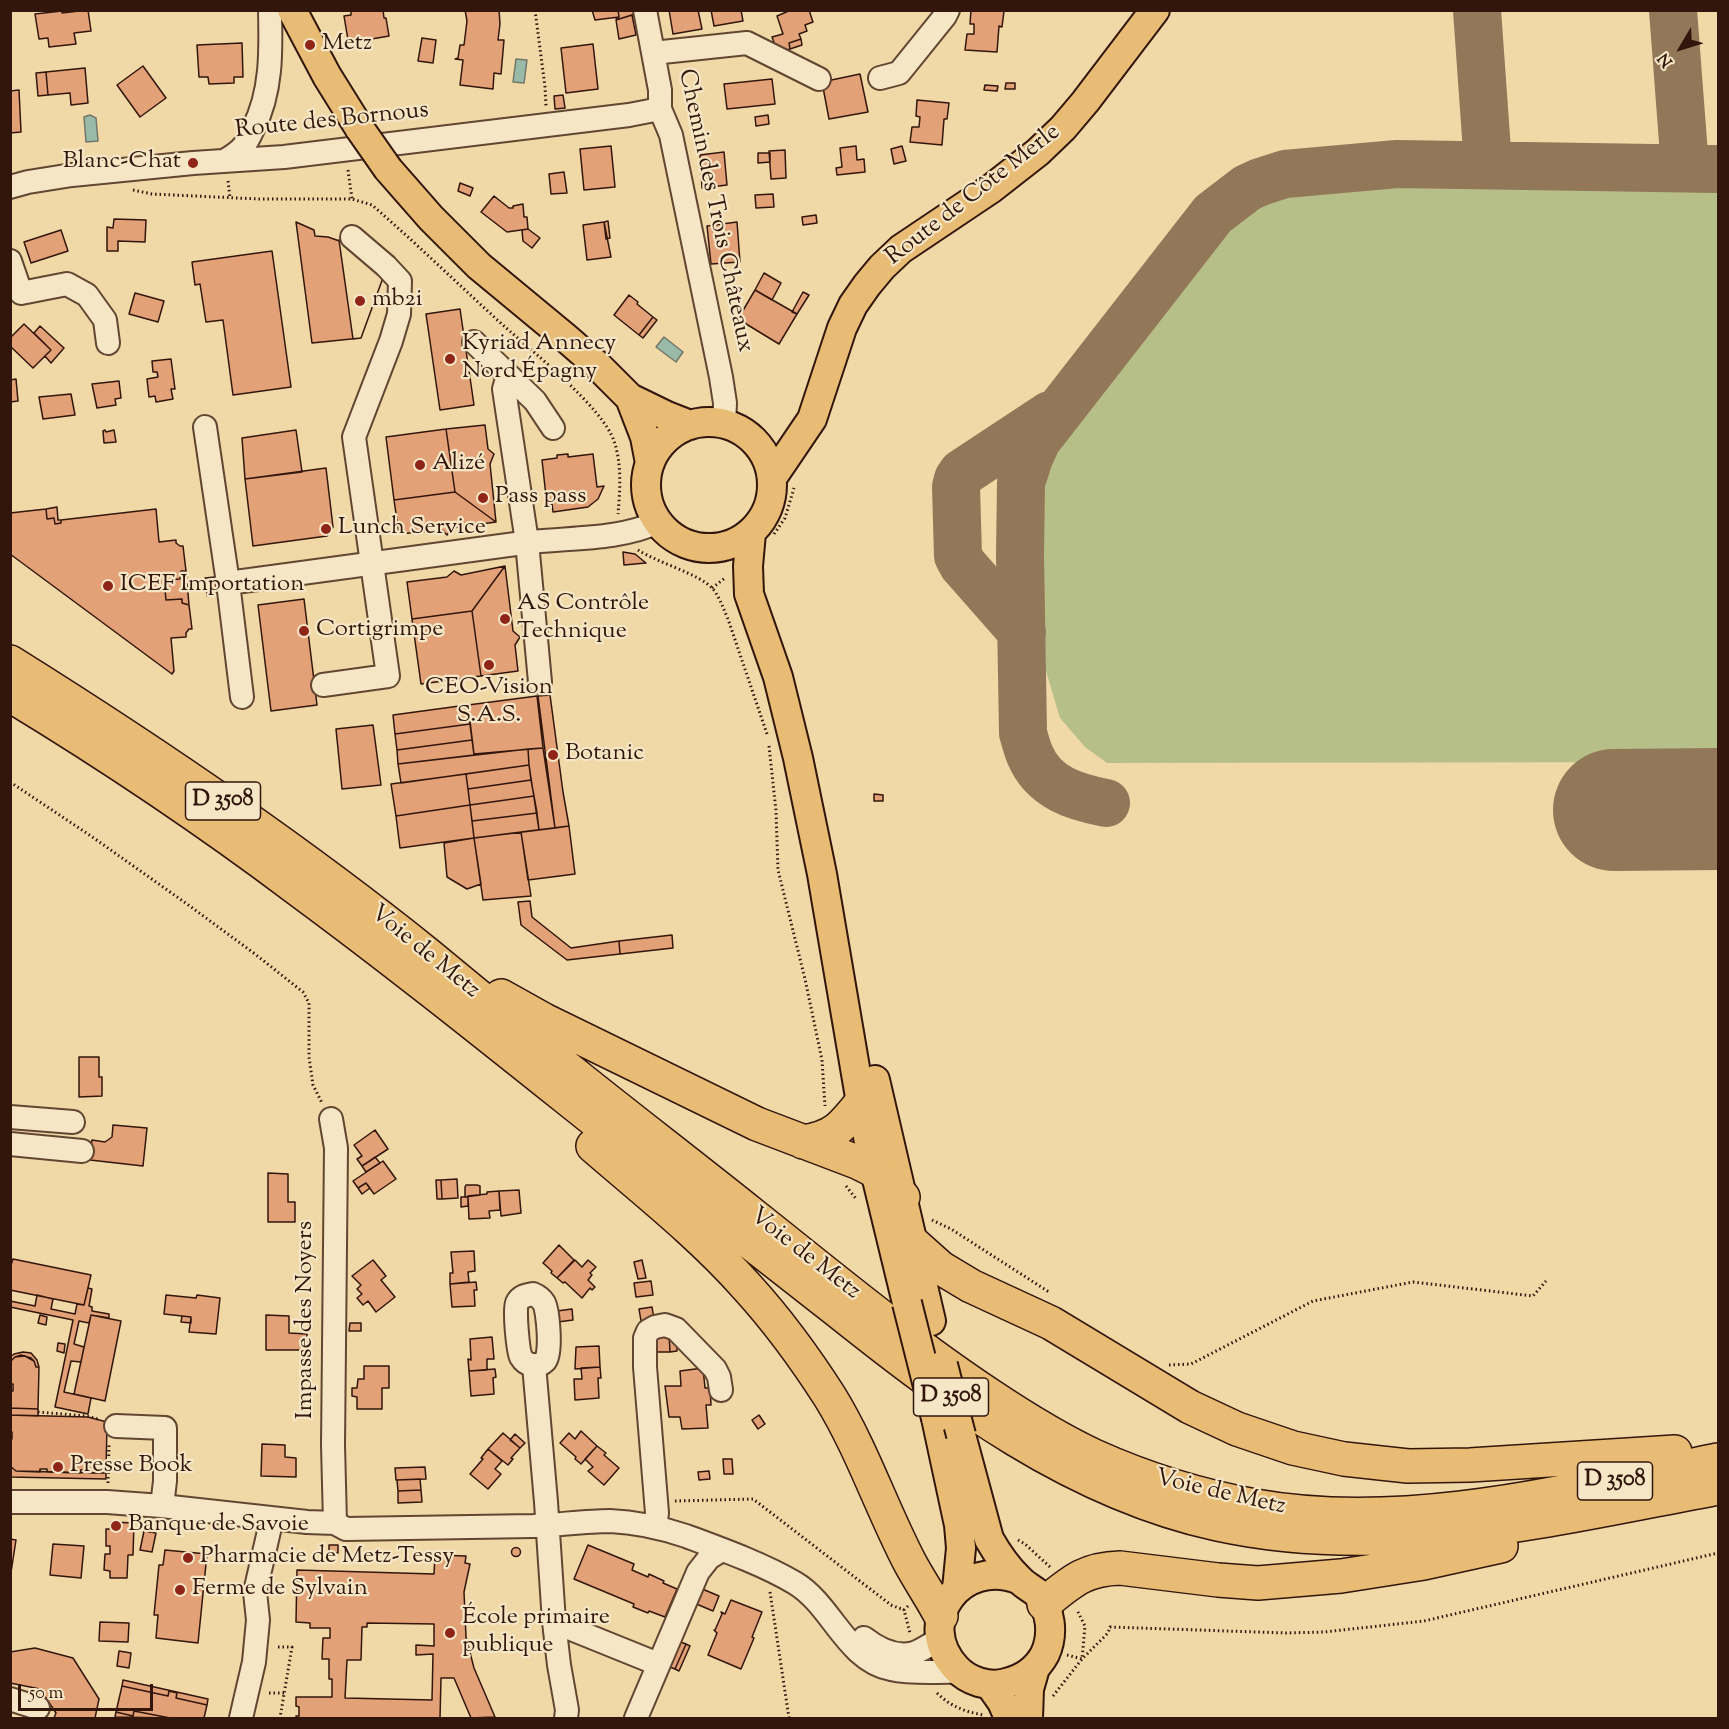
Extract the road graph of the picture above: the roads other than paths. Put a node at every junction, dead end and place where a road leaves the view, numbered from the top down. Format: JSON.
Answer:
{"nodes":[{"id":1,"x":270,"y":10,"type":"edge"},
{"id":2,"x":292,"y":10,"type":"edge"},
{"id":3,"x":645,"y":10,"type":"edge"},
{"id":4,"x":948,"y":10,"type":"edge"},
{"id":5,"x":1155,"y":10,"type":"edge"},
{"id":6,"x":653,"y":53,"type":"junction"},
{"id":7,"x":880,"y":78,"type":"dead end"},
{"id":8,"x":819,"y":79,"type":"dead end"},
{"id":9,"x":660,"y":109,"type":"junction"},
{"id":10,"x":226,"y":160,"type":"junction"},
{"id":11,"x":10,"y":187,"type":"edge"},
{"id":12,"x":352,"y":237,"type":"dead end"},
{"id":13,"x":10,"y":261,"type":"edge"},
{"id":14,"x":16,"y":299,"type":"edge"},
{"id":15,"x":474,"y":342,"type":"dead end"},
{"id":16,"x":108,"y":343,"type":"dead end"},
{"id":17,"x":508,"y":375,"type":"junction"},
{"id":18,"x":630,"y":398,"type":"junction"},
{"id":19,"x":724,"y":423,"type":"junction"},
{"id":20,"x":690,"y":425,"type":"junction"},
{"id":21,"x":205,"y":427,"type":"dead end"},
{"id":22,"x":553,"y":428,"type":"dead end"},
{"id":23,"x":805,"y":429,"type":"junction"},
{"id":24,"x":752,"y":438,"type":"junction"},
{"id":25,"x":650,"y":463,"type":"junction"},
{"id":26,"x":784,"y":480,"type":"junction"},
{"id":27,"x":658,"y":522,"type":"junction"},
{"id":28,"x":760,"y":537,"type":"junction"},
{"id":29,"x":527,"y":542,"type":"junction"},
{"id":30,"x":710,"y":548,"type":"junction"},
{"id":31,"x":372,"y":564,"type":"junction"},
{"id":32,"x":228,"y":583,"type":"junction"},
{"id":33,"x":749,"y":594,"type":"junction"},
{"id":34,"x":10,"y":662,"type":"edge"},
{"id":35,"x":540,"y":681,"type":"dead end"},
{"id":36,"x":322,"y":685,"type":"dead end"},
{"id":37,"x":10,"y":695,"type":"edge"},
{"id":38,"x":242,"y":697,"type":"dead end"},
{"id":39,"x":822,"y":874,"type":"junction"},
{"id":40,"x":297,"y":888,"type":"junction"},
{"id":41,"x":426,"y":953,"type":"junction"},
{"id":42,"x":861,"y":1103,"type":"junction"},
{"id":43,"x":10,"y":1118,"type":"edge"},
{"id":44,"x":330,"y":1119,"type":"road end"},
{"id":45,"x":73,"y":1122,"type":"dead end"},
{"id":46,"x":803,"y":1142,"type":"junction"},
{"id":47,"x":10,"y":1144,"type":"edge"},
{"id":48,"x":82,"y":1150,"type":"dead end"},
{"id":49,"x":875,"y":1171,"type":"junction"},
{"id":50,"x":904,"y":1202,"type":"junction"},
{"id":51,"x":913,"y":1243,"type":"junction"},
{"id":52,"x":534,"y":1365,"type":"dead end"},
{"id":53,"x":721,"y":1390,"type":"dead end"},
{"id":54,"x":113,"y":1429,"type":"road end"},
{"id":55,"x":1719,"y":1449,"type":"edge"},
{"id":56,"x":1719,"y":1460,"type":"edge"},
{"id":57,"x":1719,"y":1488,"type":"edge"},
{"id":58,"x":1719,"y":1496,"type":"edge"},
{"id":59,"x":10,"y":1502,"type":"edge"},
{"id":60,"x":162,"y":1506,"type":"junction"},
{"id":61,"x":660,"y":1514,"type":"junction"},
{"id":62,"x":547,"y":1518,"type":"junction"},
{"id":63,"x":280,"y":1519,"type":"junction"},
{"id":64,"x":335,"y":1523,"type":"junction"},
{"id":65,"x":722,"y":1550,"type":"junction"},
{"id":66,"x":1020,"y":1580,"type":"junction"},
{"id":67,"x":1044,"y":1604,"type":"junction"},
{"id":68,"x":946,"y":1615,"type":"junction"},
{"id":69,"x":554,"y":1622,"type":"junction"},
{"id":70,"x":1041,"y":1659,"type":"junction"},
{"id":71,"x":254,"y":1662,"type":"junction"},
{"id":72,"x":658,"y":1664,"type":"junction"},
{"id":73,"x":960,"y":1672,"type":"junction"},
{"id":74,"x":990,"y":1685,"type":"junction"},
{"id":75,"x":10,"y":1700,"type":"edge"},
{"id":76,"x":38,"y":1708,"type":"dead end"},
{"id":77,"x":1038,"y":1709,"type":"edge"},
{"id":78,"x":998,"y":1717,"type":"edge"},
{"id":79,"x":241,"y":1719,"type":"edge"},
{"id":80,"x":254,"y":1719,"type":"edge"},
{"id":81,"x":566,"y":1719,"type":"edge"},
{"id":82,"x":636,"y":1719,"type":"edge"}],
"edges":[{"from":1,"to":10,"type":"street"},
{"from":2,"to":18,"type":"main road","bridge":true},
{"from":3,"to":6,"type":"street","name":"Chemin des Trois Châteaux"},
{"from":4,"to":7,"type":"street"},
{"from":5,"to":23,"type":"main road","name":"Route de Côte Merle"},
{"from":6,"to":8,"type":"street"},
{"from":6,"to":9,"type":"street","name":"Chemin des Trois Châteaux"},
{"from":9,"to":10,"type":"street","name":"Route des Bornous"},
{"from":9,"to":19,"type":"street","name":"Chemin des Trois Châteaux"},
{"from":10,"to":11,"type":"street","name":"Route des Bornous"},
{"from":12,"to":31,"type":"street"},
{"from":13,"to":14,"type":"street"},
{"from":14,"to":16,"type":"street"},
{"from":15,"to":17,"type":"street"},
{"from":17,"to":22,"type":"street"},
{"from":17,"to":29,"type":"street"},
{"from":18,"to":20,"type":"main road"},
{"from":18,"to":25,"type":"main road"},
{"from":19,"to":20,"type":"main road"},
{"from":19,"to":24,"type":"main road"},
{"from":20,"to":25,"type":"main road"},
{"from":21,"to":32,"type":"street"},
{"from":23,"to":24,"type":"main road"},
{"from":23,"to":26,"type":"main road","name":"Route de Côte Merle"},
{"from":24,"to":26,"type":"main road"},
{"from":25,"to":27,"type":"main road"},
{"from":26,"to":28,"type":"main road"},
{"from":27,"to":29,"type":"street"},
{"from":27,"to":30,"type":"main road"},
{"from":28,"to":30,"type":"main road"},
{"from":28,"to":33,"type":"main road"},
{"from":29,"to":31,"type":"street"},
{"from":29,"to":35,"type":"street"},
{"from":30,"to":33,"type":"main road"},
{"from":31,"to":32,"type":"street"},
{"from":31,"to":36,"type":"street"},
{"from":32,"to":38,"type":"street"},
{"from":33,"to":39,"type":"main road"},
{"from":34,"to":41,"type":"highway","name":"Voie de Metz","number":"D 3508"},
{"from":37,"to":40,"type":"highway","name":"Voie de Metz","number":"D 3508"},
{"from":39,"to":42,"type":"main road"},
{"from":39,"to":50,"type":"main road"},
{"from":40,"to":57,"type":"highway","name":"Voie de Metz","number":"D 3508"},
{"from":40,"to":68,"type":"highway"},
{"from":41,"to":46,"type":"highway"},
{"from":41,"to":56,"type":"highway","name":"Voie de Metz","number":"D 3508"},
{"from":42,"to":46,"type":"highway"},
{"from":42,"to":49,"type":"main road"},
{"from":43,"to":45,"type":"street"},
{"from":44,"to":64,"type":"street","name":"Impasse des Noyers"},
{"from":46,"to":49,"type":"highway"},
{"from":47,"to":48,"type":"street"},
{"from":49,"to":50,"type":"highway"},
{"from":49,"to":68,"type":"main road","bridge":true},
{"from":50,"to":51,"type":"main road"},
{"from":51,"to":55,"type":"highway"},
{"from":51,"to":66,"type":"main road","bridge":true},
{"from":52,"to":62,"type":"street"},
{"from":53,"to":61,"type":"street"},
{"from":54,"to":60,"type":"street"},
{"from":58,"to":67,"type":"highway"},
{"from":59,"to":60,"type":"street"},
{"from":60,"to":63,"type":"street"},
{"from":61,"to":62,"type":"street"},
{"from":61,"to":65,"type":"street"},
{"from":61,"to":68,"type":"street"},
{"from":62,"to":64,"type":"street"},
{"from":62,"to":69,"type":"street"},
{"from":63,"to":64,"type":"street"},
{"from":63,"to":71,"type":"street"},
{"from":65,"to":72,"type":"street"},
{"from":65,"to":73,"type":"street"},
{"from":66,"to":67,"type":"main road"},
{"from":66,"to":68,"type":"main road"},
{"from":67,"to":70,"type":"main road"},
{"from":68,"to":73,"type":"main road"},
{"from":69,"to":72,"type":"street"},
{"from":69,"to":81,"type":"street"},
{"from":70,"to":74,"type":"main road"},
{"from":70,"to":77,"type":"main road"},
{"from":71,"to":79,"type":"street"},
{"from":71,"to":80,"type":"street"},
{"from":72,"to":82,"type":"street"},
{"from":73,"to":74,"type":"main road"},
{"from":74,"to":78,"type":"main road"},
{"from":75,"to":76,"type":"street"}]}
